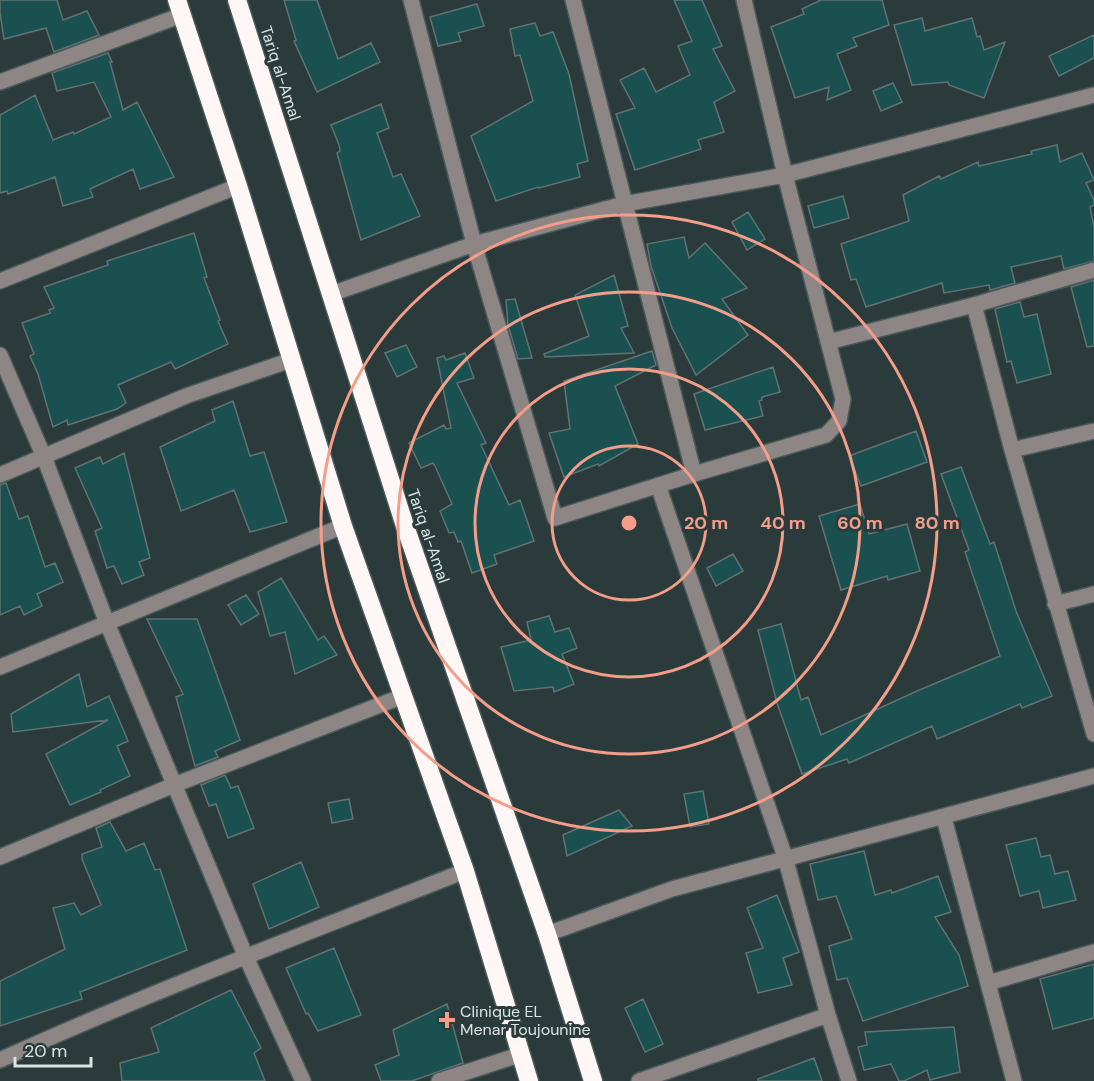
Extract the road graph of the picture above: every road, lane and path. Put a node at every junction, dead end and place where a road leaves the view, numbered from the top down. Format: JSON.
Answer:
{"nodes":[{"id":1,"x":237,"y":0,"type":"edge"},
{"id":2,"x":411,"y":0,"type":"edge"},
{"id":3,"x":573,"y":0,"type":"edge"},
{"id":4,"x":745,"y":0,"type":"edge"},
{"id":5,"x":179,"y":8,"type":"edge"},
{"id":6,"x":0,"y":82,"type":"edge"},
{"id":7,"x":1094,"y":95,"type":"edge"},
{"id":8,"x":785,"y":175,"type":"junction"},
{"id":9,"x":238,"y":186,"type":"junction"},
{"id":10,"x":624,"y":204,"type":"junction"},
{"id":11,"x":474,"y":244,"type":"junction"},
{"id":12,"x":1094,"y":270,"type":"edge"},
{"id":13,"x":0,"y":281,"type":"edge"},
{"id":14,"x":331,"y":294,"type":"junction"},
{"id":15,"x":974,"y":305,"type":"junction"},
{"id":16,"x":828,"y":342,"type":"junction"},
{"id":17,"x":0,"y":355,"type":"edge"},
{"id":18,"x":291,"y":360,"type":"junction"},
{"id":19,"x":1094,"y":431,"type":"edge"},
{"id":20,"x":1012,"y":450,"type":"junction"},
{"id":21,"x":44,"y":457,"type":"junction"},
{"id":22,"x":694,"y":474,"type":"junction"},
{"id":23,"x":0,"y":475,"type":"edge"},
{"id":24,"x":658,"y":485,"type":"junction"},
{"id":25,"x":343,"y":526,"type":"junction"},
{"id":26,"x":1094,"y":594,"type":"edge"},
{"id":27,"x":1055,"y":604,"type":"junction"},
{"id":28,"x":107,"y":623,"type":"junction"},
{"id":29,"x":0,"y":667,"type":"edge"},
{"id":30,"x":403,"y":696,"type":"junction"},
{"id":31,"x":1094,"y":734,"type":"edge"},
{"id":32,"x":1094,"y":776,"type":"edge"},
{"id":33,"x":174,"y":785,"type":"junction"},
{"id":34,"x":944,"y":818,"type":"junction"},
{"id":35,"x":0,"y":856,"type":"edge"},
{"id":36,"x":785,"y":858,"type":"junction"},
{"id":37,"x":465,"y":871,"type":"junction"},
{"id":38,"x":547,"y":934,"type":"junction"},
{"id":39,"x":1094,"y":952,"type":"edge"},
{"id":40,"x":246,"y":957,"type":"junction"},
{"id":41,"x":988,"y":983,"type":"junction"},
{"id":42,"x":828,"y":1015,"type":"junction"},
{"id":43,"x":519,"y":1054,"type":"junction"},
{"id":44,"x":0,"y":1060,"type":"edge"},
{"id":45,"x":303,"y":1081,"type":"edge"},
{"id":46,"x":438,"y":1081,"type":"edge"},
{"id":47,"x":529,"y":1081,"type":"edge"},
{"id":48,"x":593,"y":1081,"type":"edge"},
{"id":49,"x":639,"y":1081,"type":"edge"},
{"id":50,"x":849,"y":1081,"type":"edge"},
{"id":51,"x":1014,"y":1081,"type":"edge"}],
"edges":[{"from":1,"to":14,"type":"highway","name":"Tariq al-Amal"},
{"from":2,"to":11,"type":"street"},
{"from":3,"to":10,"type":"street"},
{"from":4,"to":8,"type":"street"},
{"from":5,"to":6,"type":"street"},
{"from":5,"to":9,"type":"highway"},
{"from":7,"to":8,"type":"street"},
{"from":8,"to":10,"type":"street"},
{"from":8,"to":16,"type":"street"},
{"from":9,"to":13,"type":"street"},
{"from":9,"to":18,"type":"highway"},
{"from":10,"to":11,"type":"street"},
{"from":10,"to":22,"type":"street"},
{"from":11,"to":14,"type":"street"},
{"from":11,"to":24,"type":"street"},
{"from":12,"to":15,"type":"street"},
{"from":14,"to":38,"type":"highway","name":"Tariq al-Amal"},
{"from":15,"to":16,"type":"street"},
{"from":15,"to":20,"type":"street"},
{"from":16,"to":22,"type":"street"},
{"from":17,"to":21,"type":"street"},
{"from":18,"to":21,"type":"street"},
{"from":18,"to":25,"type":"highway"},
{"from":19,"to":20,"type":"street"},
{"from":20,"to":27,"type":"street"},
{"from":21,"to":23,"type":"street"},
{"from":21,"to":28,"type":"street"},
{"from":22,"to":24,"type":"street"},
{"from":24,"to":36,"type":"street"},
{"from":25,"to":28,"type":"street"},
{"from":25,"to":30,"type":"highway"},
{"from":26,"to":27,"type":"street"},
{"from":27,"to":31,"type":"street"},
{"from":28,"to":29,"type":"street"},
{"from":28,"to":33,"type":"street"},
{"from":30,"to":33,"type":"street"},
{"from":30,"to":37,"type":"highway"},
{"from":32,"to":34,"type":"street"},
{"from":33,"to":35,"type":"street"},
{"from":33,"to":40,"type":"street"},
{"from":34,"to":36,"type":"street"},
{"from":34,"to":41,"type":"street"},
{"from":36,"to":38,"type":"street"},
{"from":36,"to":42,"type":"street"},
{"from":37,"to":40,"type":"street"},
{"from":37,"to":43,"type":"highway"},
{"from":38,"to":48,"type":"highway","name":"Tariq al-Amal"},
{"from":39,"to":41,"type":"street"},
{"from":40,"to":44,"type":"street"},
{"from":40,"to":45,"type":"street"},
{"from":41,"to":51,"type":"street"},
{"from":42,"to":49,"type":"street"},
{"from":42,"to":50,"type":"street"},
{"from":43,"to":46,"type":"street"},
{"from":43,"to":47,"type":"highway"}]}
